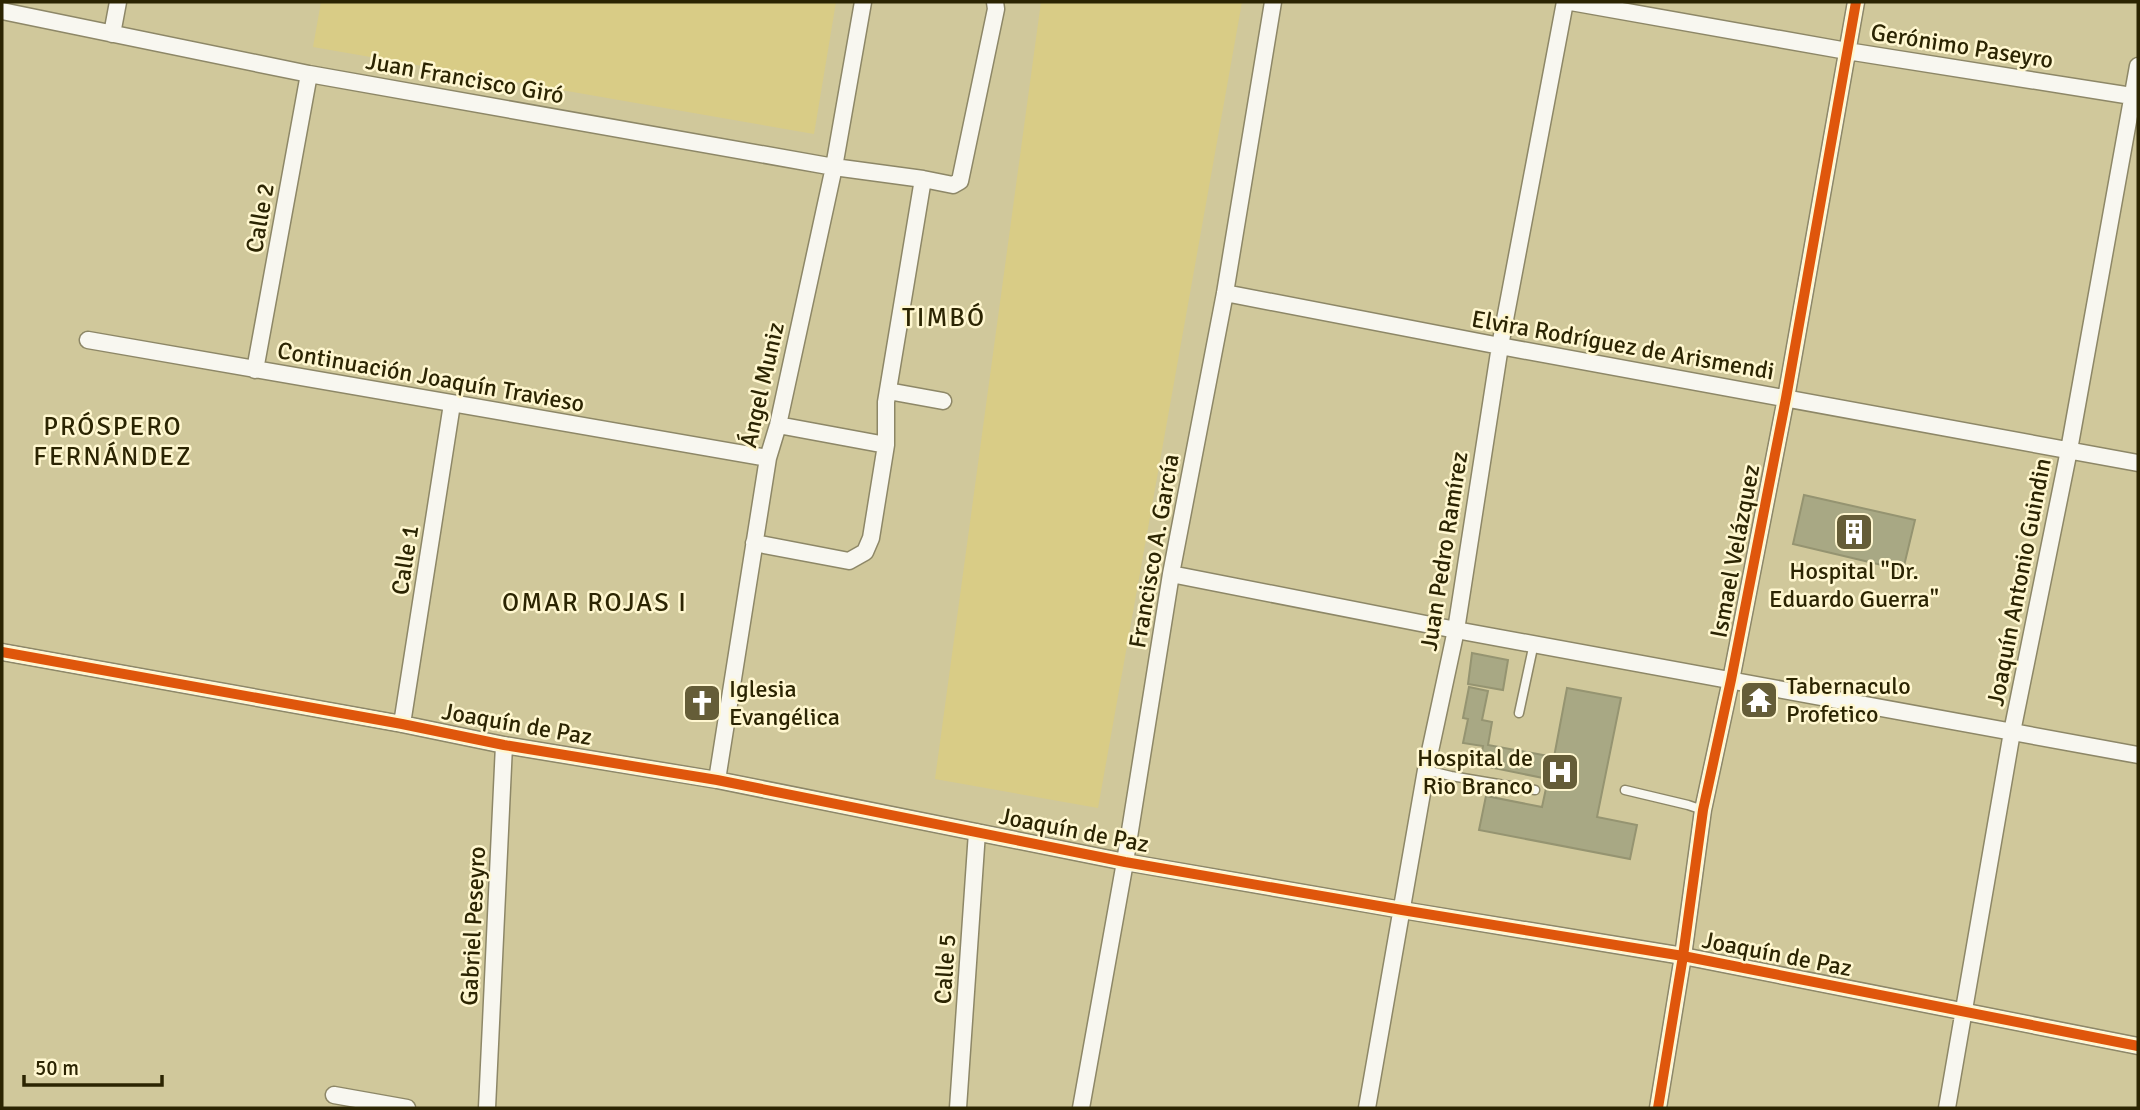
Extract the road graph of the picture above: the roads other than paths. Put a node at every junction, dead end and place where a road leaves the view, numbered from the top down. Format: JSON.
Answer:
{"nodes":[{"id":1,"x":118,"y":2,"type":"edge"},
{"id":2,"x":863,"y":2,"type":"edge"},
{"id":3,"x":995,"y":2,"type":"edge"},
{"id":4,"x":1273,"y":2,"type":"edge"},
{"id":5,"x":1565,"y":2,"type":"edge"},
{"id":6,"x":1571,"y":2,"type":"edge"},
{"id":7,"x":1856,"y":2,"type":"edge"},
{"id":8,"x":2,"y":11,"type":"edge"},
{"id":9,"x":112,"y":34,"type":"junction"},
{"id":10,"x":1847,"y":51,"type":"junction"},
{"id":11,"x":2138,"y":66,"type":"edge"},
{"id":12,"x":309,"y":74,"type":"junction"},
{"id":13,"x":2136,"y":96,"type":"edge"},
{"id":14,"x":834,"y":167,"type":"junction"},
{"id":15,"x":923,"y":179,"type":"junction"},
{"id":16,"x":1225,"y":293,"type":"junction"},
{"id":17,"x":88,"y":340,"type":"dead end"},
{"id":18,"x":1500,"y":346,"type":"junction"},
{"id":19,"x":256,"y":370,"type":"junction"},
{"id":20,"x":888,"y":391,"type":"junction"},
{"id":21,"x":1786,"y":398,"type":"junction"},
{"id":22,"x":943,"y":401,"type":"dead end"},
{"id":23,"x":452,"y":404,"type":"junction"},
{"id":24,"x":778,"y":425,"type":"junction"},
{"id":25,"x":886,"y":445,"type":"junction"},
{"id":26,"x":2069,"y":450,"type":"junction"},
{"id":27,"x":768,"y":458,"type":"junction"},
{"id":28,"x":2138,"y":463,"type":"edge"},
{"id":29,"x":754,"y":542,"type":"junction"},
{"id":30,"x":1171,"y":574,"type":"junction"},
{"id":31,"x":1456,"y":630,"type":"junction"},
{"id":32,"x":1534,"y":643,"type":"junction"},
{"id":33,"x":2,"y":652,"type":"edge"},
{"id":34,"x":1731,"y":680,"type":"junction"},
{"id":35,"x":1519,"y":713,"type":"dead end"},
{"id":36,"x":402,"y":723,"type":"junction"},
{"id":37,"x":2012,"y":732,"type":"junction"},
{"id":38,"x":504,"y":745,"type":"junction"},
{"id":39,"x":2138,"y":755,"type":"edge"},
{"id":40,"x":1426,"y":769,"type":"junction"},
{"id":41,"x":717,"y":780,"type":"junction"},
{"id":42,"x":1535,"y":790,"type":"dead end"},
{"id":43,"x":1625,"y":790,"type":"dead end"},
{"id":44,"x":1703,"y":810,"type":"junction"},
{"id":45,"x":977,"y":832,"type":"junction"},
{"id":46,"x":1125,"y":862,"type":"junction"},
{"id":47,"x":1402,"y":910,"type":"junction"},
{"id":48,"x":1684,"y":956,"type":"junction"},
{"id":49,"x":1963,"y":1013,"type":"junction"},
{"id":50,"x":2138,"y":1046,"type":"edge"},
{"id":51,"x":334,"y":1096,"type":"dead end"},
{"id":52,"x":407,"y":1108,"type":"edge"},
{"id":53,"x":488,"y":1108,"type":"edge"},
{"id":54,"x":958,"y":1108,"type":"edge"},
{"id":55,"x":1081,"y":1108,"type":"edge"},
{"id":56,"x":1367,"y":1108,"type":"edge"},
{"id":57,"x":1658,"y":1108,"type":"edge"},
{"id":58,"x":1947,"y":1108,"type":"edge"}],
"edges":[{"from":1,"to":9,"type":"street"},
{"from":2,"to":14,"type":"street","name":"Ángel Muniz"},
{"from":3,"to":15,"type":"street","name":"Juan Francisco Giró"},
{"from":4,"to":16,"type":"street","name":"Francisco A. García"},
{"from":5,"to":18,"type":"street","name":"Juan Pedro Ramírez"},
{"from":6,"to":10,"type":"street","name":"Gerónimo Paseyro"},
{"from":7,"to":10,"type":"street","name":"Ismael Velázquez"},
{"from":8,"to":9,"type":"street","name":"Juan Francisco Giró"},
{"from":9,"to":12,"type":"street","name":"Juan Francisco Giró"},
{"from":10,"to":13,"type":"street","name":"Gerónimo Paseyro"},
{"from":10,"to":21,"type":"street","name":"Ismael Velázquez"},
{"from":11,"to":13,"type":"street","name":"Joaquín Antonio Guindin"},
{"from":12,"to":14,"type":"street","name":"Juan Francisco Giró"},
{"from":12,"to":19,"type":"street","name":"Calle 2"},
{"from":13,"to":26,"type":"street","name":"Joaquín Antonio Guindin"},
{"from":14,"to":15,"type":"street","name":"Juan Francisco Giró"},
{"from":14,"to":24,"type":"street","name":"Ángel Muniz"},
{"from":15,"to":20,"type":"street"},
{"from":16,"to":18,"type":"street","name":"Elvira Rodríguez de Arismendi"},
{"from":16,"to":30,"type":"street","name":"Francisco A. García"},
{"from":17,"to":19,"type":"street","name":"Continuación Joaquín Travieso"},
{"from":18,"to":21,"type":"street","name":"Elvira Rodríguez de Arismendi"},
{"from":18,"to":31,"type":"street","name":"Juan Pedro Ramírez"},
{"from":19,"to":23,"type":"street","name":"Continuación Joaquín Travieso"},
{"from":20,"to":22,"type":"street"},
{"from":20,"to":25,"type":"street"},
{"from":21,"to":26,"type":"street","name":"Elvira Rodríguez de Arismendi"},
{"from":21,"to":34,"type":"street","name":"Ismael Velázquez"},
{"from":23,"to":27,"type":"street","name":"Continuación Joaquín Travieso"},
{"from":23,"to":36,"type":"street","name":"Calle 1"},
{"from":24,"to":25,"type":"street"},
{"from":24,"to":27,"type":"street","name":"Ángel Muniz"},
{"from":25,"to":29,"type":"street"},
{"from":26,"to":28,"type":"street","name":"Elvira Rodríguez de Arismendi"},
{"from":26,"to":37,"type":"street","name":"Joaquín Antonio Guindin"},
{"from":27,"to":29,"type":"street","name":"Ángel Muniz"},
{"from":29,"to":41,"type":"street","name":"Ángel Muniz"},
{"from":30,"to":31,"type":"street"},
{"from":30,"to":46,"type":"street","name":"Francisco A. García"},
{"from":31,"to":32,"type":"street"},
{"from":31,"to":40,"type":"street","name":"Juan Pedro Ramírez"},
{"from":32,"to":34,"type":"street"},
{"from":32,"to":35,"type":"lane"},
{"from":33,"to":36,"type":"street","name":"Joaquín de Paz"},
{"from":34,"to":37,"type":"street"},
{"from":34,"to":44,"type":"street","name":"Ismael Velázquez"},
{"from":36,"to":38,"type":"street","name":"Joaquín de Paz"},
{"from":37,"to":39,"type":"street"},
{"from":37,"to":49,"type":"street","name":"Joaquín Antonio Guindin"},
{"from":38,"to":41,"type":"street","name":"Joaquín de Paz"},
{"from":38,"to":53,"type":"street","name":"Gabriel Peseyro"},
{"from":40,"to":42,"type":"lane"},
{"from":40,"to":47,"type":"street","name":"Juan Pedro Ramírez"},
{"from":41,"to":45,"type":"street","name":"Joaquín de Paz"},
{"from":43,"to":44,"type":"lane"},
{"from":44,"to":48,"type":"street","name":"Ismael Velázquez"},
{"from":45,"to":46,"type":"street","name":"Joaquín de Paz"},
{"from":45,"to":54,"type":"street","name":"Calle 5"},
{"from":46,"to":47,"type":"street","name":"Joaquín de Paz"},
{"from":46,"to":55,"type":"street","name":"Francisco A. García"},
{"from":47,"to":48,"type":"street","name":"Joaquín de Paz"},
{"from":47,"to":56,"type":"street","name":"Juan Pedro Ramírez"},
{"from":48,"to":49,"type":"street","name":"Joaquín de Paz"},
{"from":48,"to":57,"type":"street","name":"Ismael Velázquez"},
{"from":49,"to":50,"type":"street","name":"Joaquín de Paz"},
{"from":49,"to":58,"type":"street","name":"Joaquín Antonio Guindin"},
{"from":51,"to":52,"type":"street"}]}
